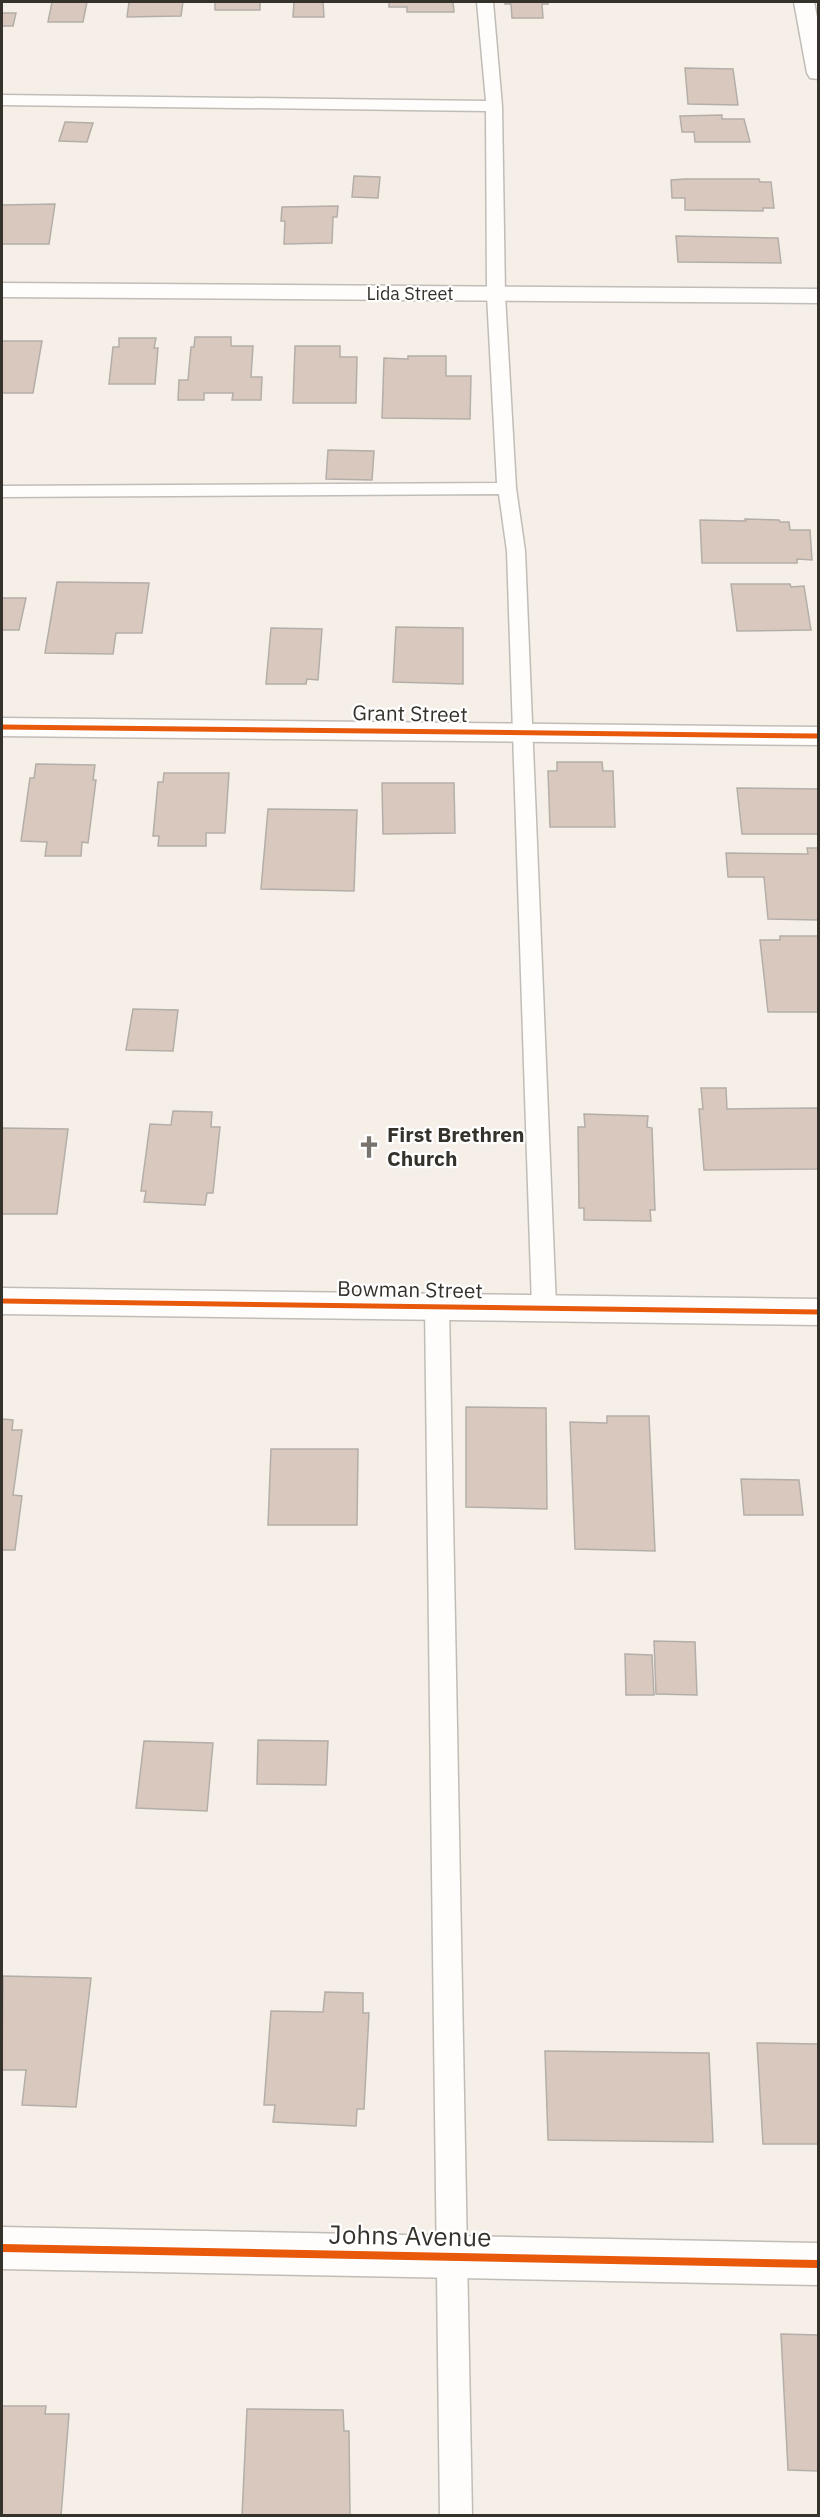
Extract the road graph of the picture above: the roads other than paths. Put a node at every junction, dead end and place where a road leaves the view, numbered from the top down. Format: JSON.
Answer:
{"nodes":[{"id":1,"x":485,"y":2,"type":"edge"},
{"id":2,"x":804,"y":2,"type":"edge"},
{"id":3,"x":819,"y":73,"type":"edge"},
{"id":4,"x":2,"y":100,"type":"edge"},
{"id":5,"x":495,"y":106,"type":"junction"},
{"id":6,"x":2,"y":290,"type":"edge"},
{"id":7,"x":496,"y":295,"type":"junction"},
{"id":8,"x":819,"y":296,"type":"edge"},
{"id":9,"x":507,"y":488,"type":"junction"},
{"id":10,"x":2,"y":492,"type":"edge"},
{"id":11,"x":2,"y":727,"type":"edge"},
{"id":12,"x":523,"y":732,"type":"junction"},
{"id":13,"x":819,"y":736,"type":"edge"},
{"id":14,"x":2,"y":1301,"type":"edge"},
{"id":15,"x":437,"y":1306,"type":"junction"},
{"id":16,"x":544,"y":1307,"type":"junction"},
{"id":17,"x":819,"y":1312,"type":"edge"},
{"id":18,"x":2,"y":2248,"type":"edge"},
{"id":19,"x":453,"y":2256,"type":"junction"},
{"id":20,"x":819,"y":2264,"type":"edge"},
{"id":21,"x":456,"y":2516,"type":"edge"}],
"edges":[{"from":1,"to":5,"type":"lane"},
{"from":2,"to":3,"type":"street"},
{"from":4,"to":5,"type":"lane"},
{"from":5,"to":7,"type":"lane"},
{"from":6,"to":7,"type":"street","name":"Lida Street"},
{"from":7,"to":8,"type":"street","name":"Lida Street"},
{"from":7,"to":9,"type":"lane"},
{"from":9,"to":10,"type":"lane"},
{"from":9,"to":12,"type":"lane"},
{"from":11,"to":12,"type":"street","name":"Grant Street"},
{"from":12,"to":13,"type":"street","name":"Grant Street"},
{"from":12,"to":16,"type":"lane"},
{"from":14,"to":15,"type":"street","name":"Bowman Street"},
{"from":15,"to":16,"type":"street","name":"Bowman Street"},
{"from":15,"to":19,"type":"lane"},
{"from":16,"to":17,"type":"street","name":"Bowman Street"},
{"from":18,"to":19,"type":"street","name":"Johns Avenue"},
{"from":19,"to":20,"type":"street","name":"Johns Avenue"},
{"from":19,"to":21,"type":"lane"}]}
